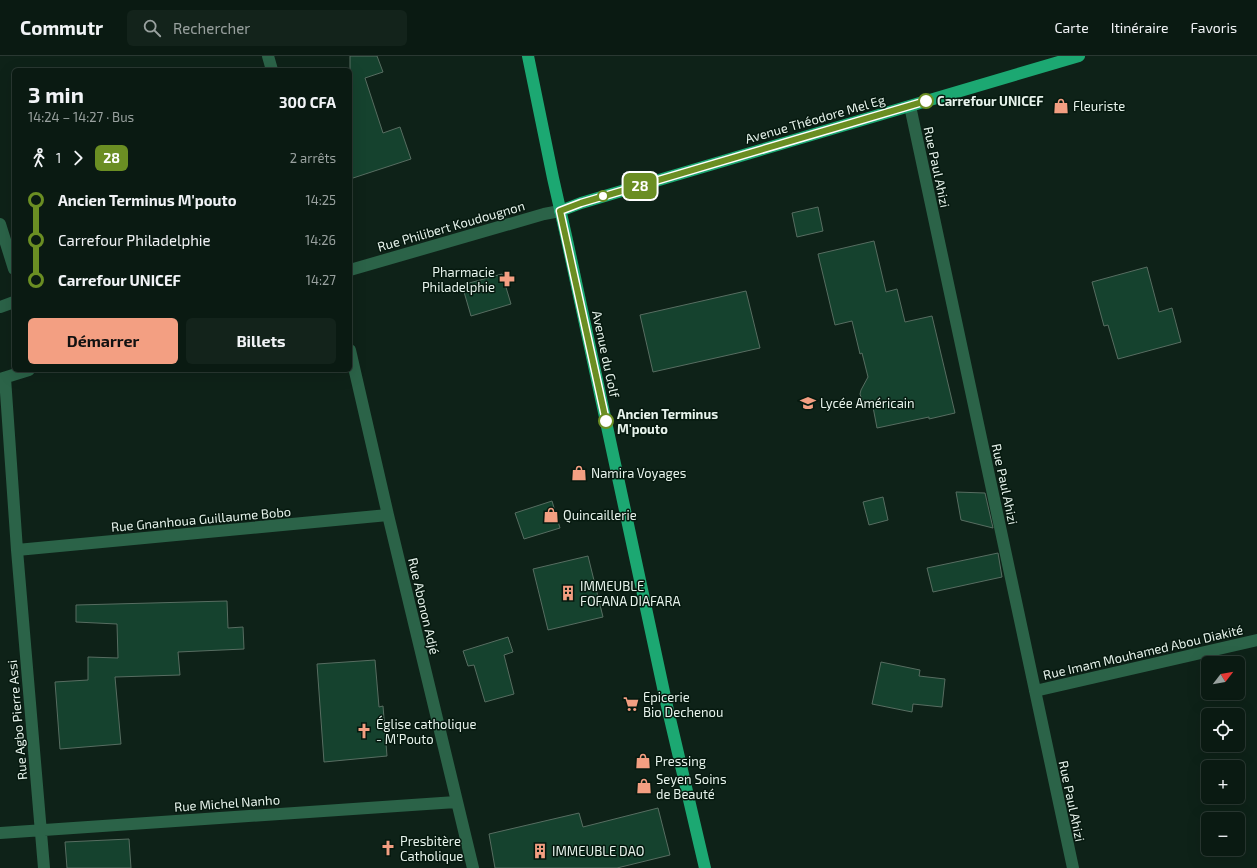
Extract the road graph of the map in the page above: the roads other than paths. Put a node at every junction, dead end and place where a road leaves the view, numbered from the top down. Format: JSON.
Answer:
{"nodes":[{"id":1,"x":268,"y":56,"type":"edge"},
{"id":2,"x":528,"y":56,"type":"edge"},
{"id":3,"x":1079,"y":56,"type":"edge"},
{"id":4,"x":271,"y":68,"type":"edge"},
{"id":5,"x":910,"y":106,"type":"junction"},
{"id":6,"x":560,"y":211,"type":"junction"},
{"id":7,"x":0,"y":224,"type":"edge"},
{"id":8,"x":12,"y":263,"type":"edge"},
{"id":9,"x":352,"y":269,"type":"edge"},
{"id":10,"x":12,"y":303,"type":"edge"},
{"id":11,"x":0,"y":307,"type":"edge"},
{"id":12,"x":352,"y":359,"type":"edge"},
{"id":13,"x":22,"y":372,"type":"edge"},
{"id":14,"x":3,"y":378,"type":"edge"},
{"id":15,"x":388,"y":515,"type":"junction"},
{"id":16,"x":17,"y":550,"type":"junction"},
{"id":17,"x":1257,"y":640,"type":"edge"},
{"id":18,"x":1035,"y":691,"type":"junction"},
{"id":19,"x":456,"y":802,"type":"junction"},
{"id":20,"x":40,"y":830,"type":"junction"},
{"id":21,"x":0,"y":833,"type":"edge"},
{"id":22,"x":44,"y":868,"type":"edge"},
{"id":23,"x":473,"y":868,"type":"edge"},
{"id":24,"x":705,"y":868,"type":"edge"},
{"id":25,"x":1072,"y":868,"type":"edge"}],
"edges":[{"from":1,"to":4,"type":"street"},
{"from":2,"to":6,"type":"main road","name":"Avenue du Golf"},
{"from":3,"to":5,"type":"main road","name":"Avenue Théodore Mel Eg"},
{"from":5,"to":6,"type":"main road","name":"Avenue Théodore Mel Eg"},
{"from":5,"to":18,"type":"street","name":"Rue Paul Ahizi"},
{"from":6,"to":9,"type":"street","name":"Rue Philibert Koudougnon"},
{"from":6,"to":24,"type":"main road","name":"Avenue du Golf"},
{"from":7,"to":8,"type":"street"},
{"from":10,"to":11,"type":"street"},
{"from":12,"to":15,"type":"street","name":"Rue Abonon Adjé"},
{"from":13,"to":14,"type":"street"},
{"from":14,"to":16,"type":"street","name":"Rue Agbo Pierre Assi"},
{"from":15,"to":16,"type":"street","name":"Rue Gnanhoua Guillaume Bobo"},
{"from":15,"to":19,"type":"street","name":"Rue Abonon Adjé"},
{"from":16,"to":20,"type":"street","name":"Rue Agbo Pierre Assi"},
{"from":17,"to":18,"type":"street","name":"Rue Imam Mouhamed Abou Diakité"},
{"from":18,"to":25,"type":"street","name":"Rue Paul Ahizi"},
{"from":19,"to":20,"type":"street","name":"Rue Michel Nanho"},
{"from":19,"to":23,"type":"street","name":"Rue Abonon Adjé"},
{"from":20,"to":21,"type":"street","name":"Rue Michel Nanho"},
{"from":20,"to":22,"type":"street","name":"Rue Agbo Pierre Assi"}]}
